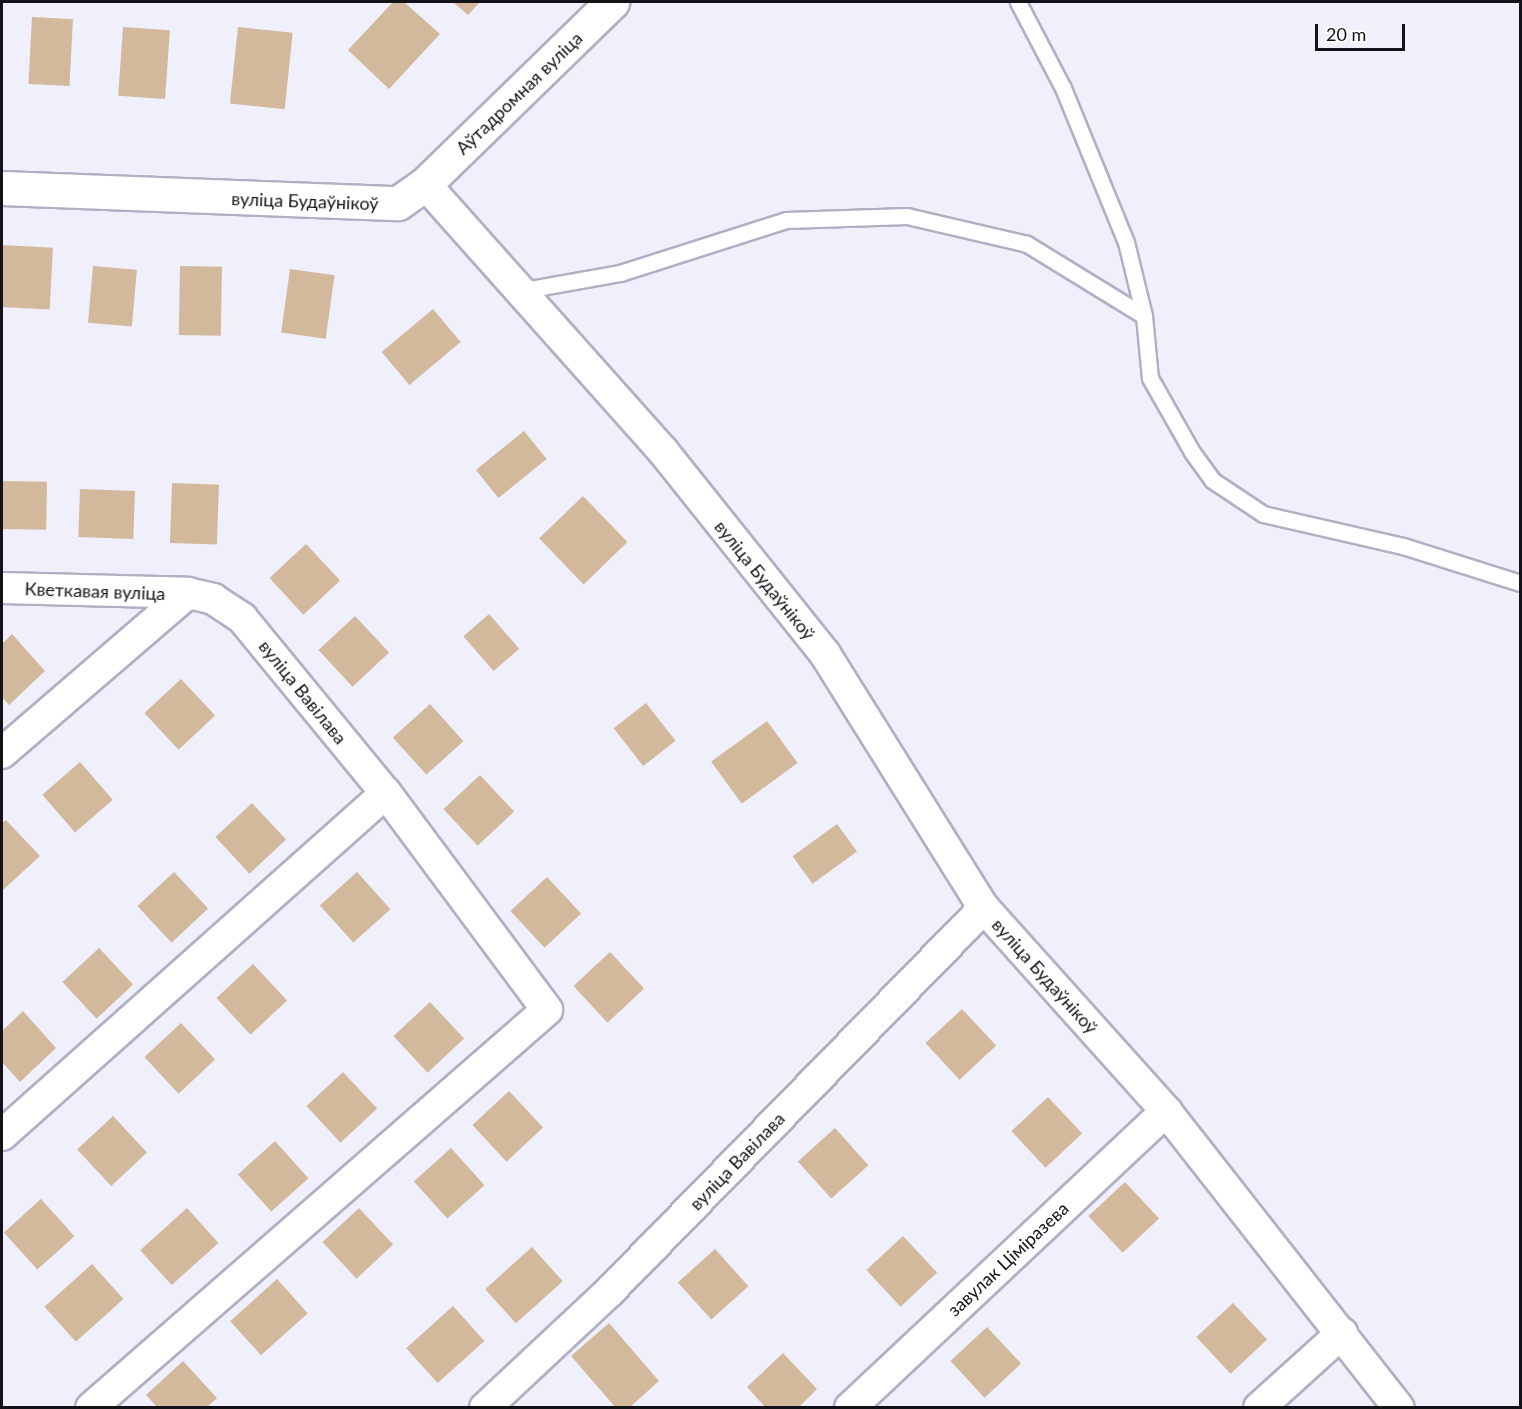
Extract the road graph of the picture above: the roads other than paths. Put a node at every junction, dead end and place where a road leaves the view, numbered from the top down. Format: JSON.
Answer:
{"nodes":[{"id":1,"x":612,"y":2,"type":"edge"},
{"id":2,"x":1018,"y":2,"type":"edge"},
{"id":3,"x":425,"y":184,"type":"junction"},
{"id":4,"x":2,"y":188,"type":"edge"},
{"id":5,"x":519,"y":291,"type":"junction"},
{"id":6,"x":1144,"y":316,"type":"junction"},
{"id":7,"x":1521,"y":583,"type":"edge"},
{"id":8,"x":2,"y":588,"type":"edge"},
{"id":9,"x":188,"y":593,"type":"junction"},
{"id":10,"x":2,"y":753,"type":"edge"},
{"id":11,"x":386,"y":793,"type":"junction"},
{"id":12,"x":984,"y":908,"type":"junction"},
{"id":13,"x":1166,"y":1111,"type":"junction"},
{"id":14,"x":2,"y":1135,"type":"edge"},
{"id":15,"x":1342,"y":1334,"type":"junction"},
{"id":16,"x":91,"y":1407,"type":"edge"},
{"id":17,"x":485,"y":1407,"type":"edge"},
{"id":18,"x":850,"y":1407,"type":"edge"},
{"id":19,"x":1259,"y":1407,"type":"edge"},
{"id":20,"x":1399,"y":1407,"type":"edge"}],
"edges":[{"from":1,"to":3,"type":"street","name":"Аўтадромная вуліца"},
{"from":2,"to":6,"type":"lane"},
{"from":3,"to":4,"type":"street","name":"вуліца Будаўнікоў"},
{"from":3,"to":5,"type":"street","name":"вуліца Будаўнікоў"},
{"from":5,"to":6,"type":"lane"},
{"from":5,"to":12,"type":"street","name":"вуліца Будаўнікоў"},
{"from":6,"to":7,"type":"lane"},
{"from":8,"to":9,"type":"street","name":"Кветкавая вуліца"},
{"from":9,"to":10,"type":"street"},
{"from":9,"to":11,"type":"street","name":"вуліца Вавілава"},
{"from":11,"to":14,"type":"street"},
{"from":11,"to":16,"type":"street","name":"вуліца Вавілава"},
{"from":12,"to":13,"type":"street","name":"вуліца Будаўнікоў"},
{"from":12,"to":17,"type":"street","name":"вуліца Вавілава"},
{"from":13,"to":15,"type":"street","name":"вуліца Будаўнікоў"},
{"from":13,"to":18,"type":"street","name":"завулак Ціміразева"},
{"from":15,"to":19,"type":"street"},
{"from":15,"to":20,"type":"street","name":"вуліца Будаўнікоў"}]}
